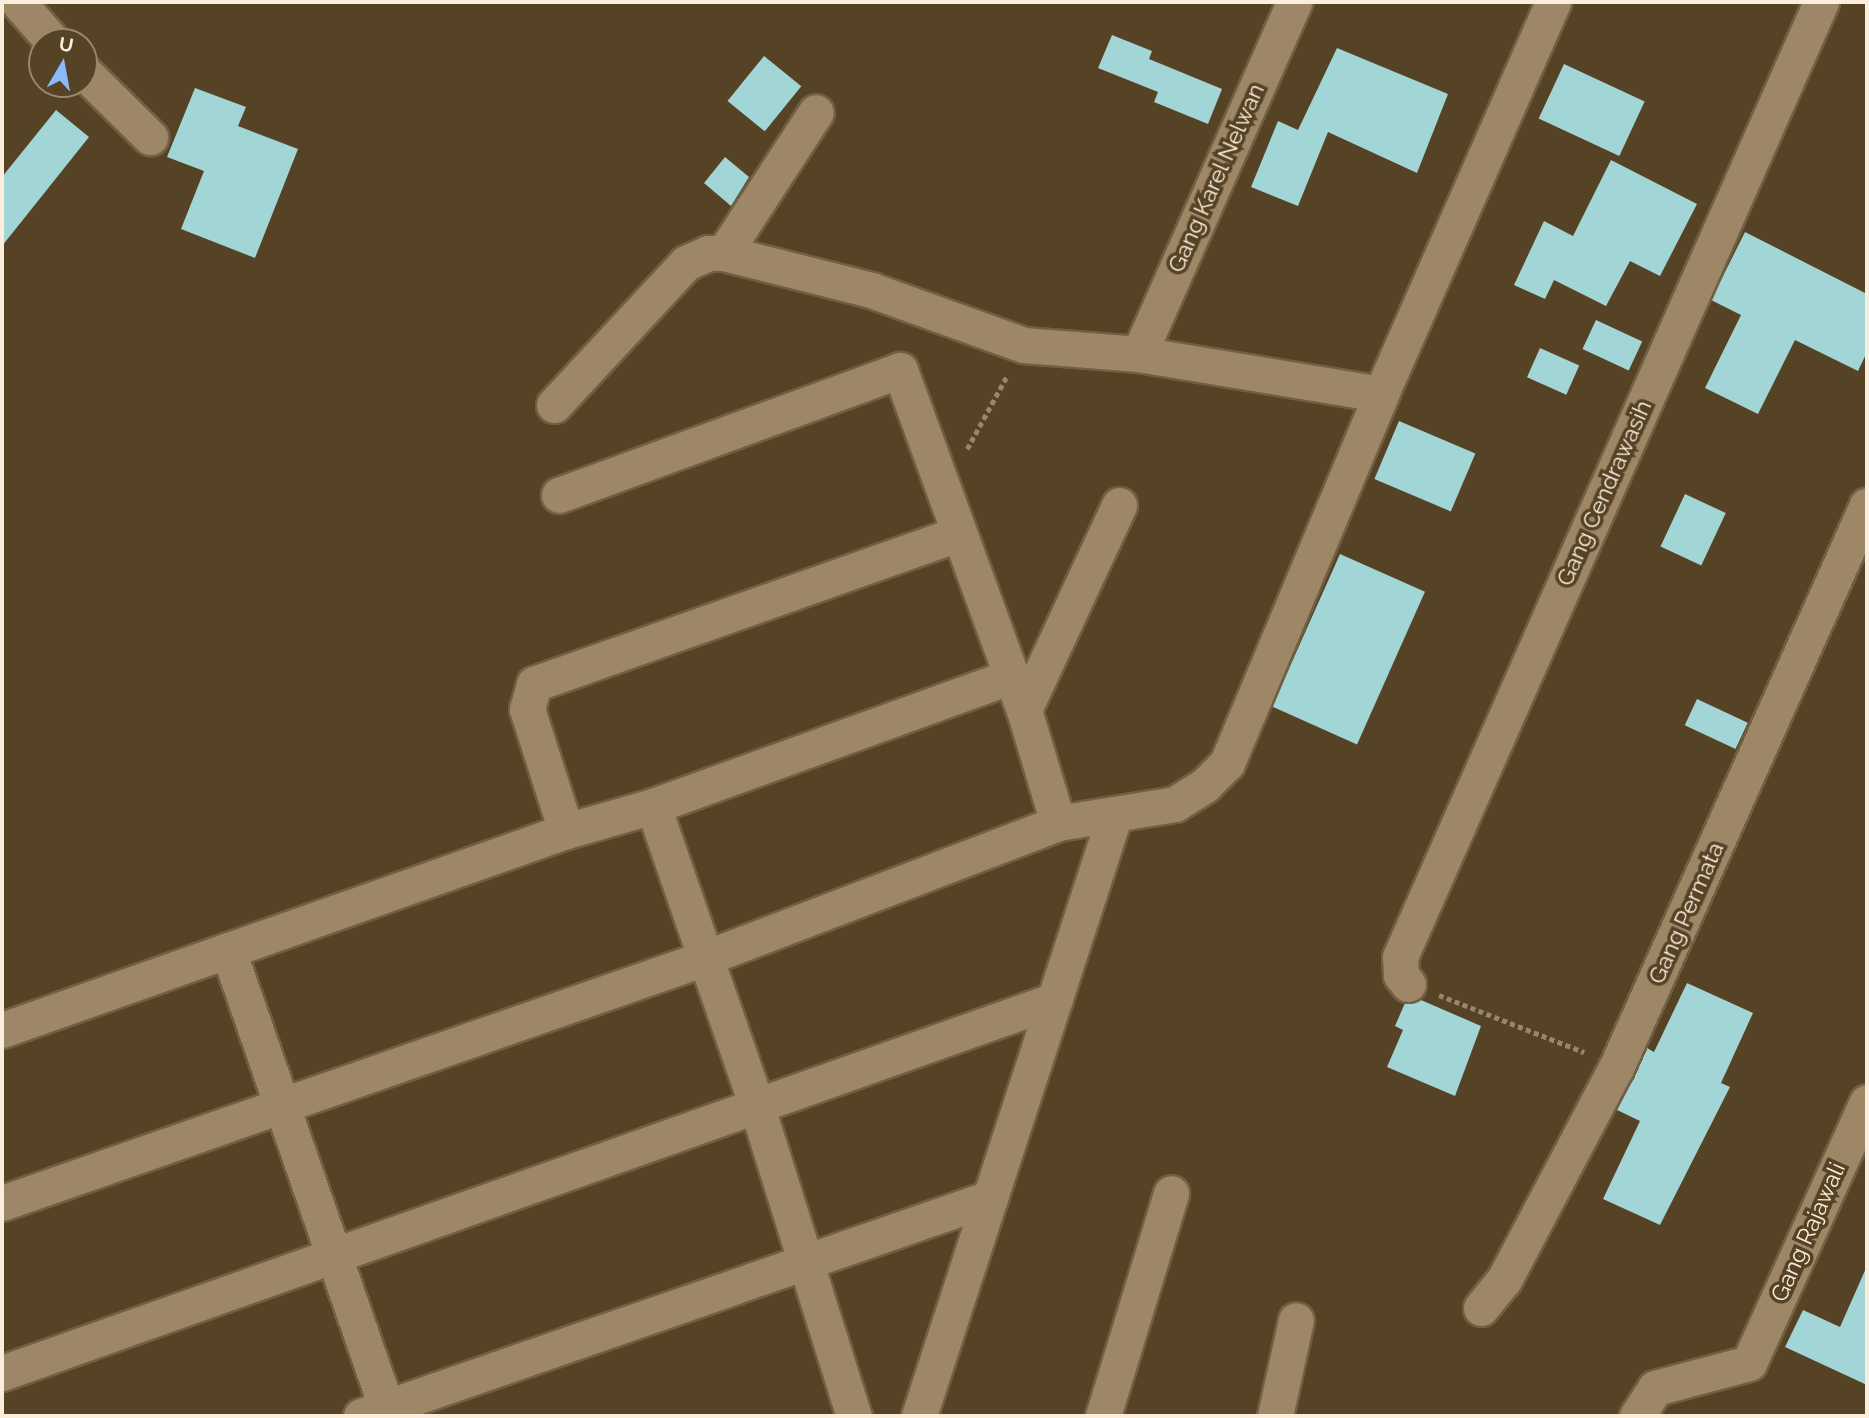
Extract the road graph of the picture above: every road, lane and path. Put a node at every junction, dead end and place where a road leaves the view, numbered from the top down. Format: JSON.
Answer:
{"nodes":[{"id":1,"x":18,"y":2,"type":"edge"},
{"id":2,"x":1294,"y":2,"type":"edge"},
{"id":3,"x":1553,"y":2,"type":"edge"},
{"id":4,"x":1821,"y":2,"type":"edge"},
{"id":5,"x":41,"y":28,"type":"edge"},
{"id":6,"x":98,"y":86,"type":"edge"},
{"id":7,"x":816,"y":112,"type":"dead end"},
{"id":8,"x":150,"y":137,"type":"dead end"},
{"id":9,"x":724,"y":253,"type":"junction"},
{"id":10,"x":1024,"y":345,"type":"junction"},
{"id":11,"x":1139,"y":355,"type":"junction"},
{"id":12,"x":1381,"y":394,"type":"junction"},
{"id":13,"x":554,"y":405,"type":"dead end"},
{"id":14,"x":944,"y":491,"type":"junction"},
{"id":15,"x":559,"y":495,"type":"dead end"},
{"id":16,"x":1119,"y":505,"type":"dead end"},
{"id":17,"x":1867,"y":505,"type":"edge"},
{"id":18,"x":957,"y":534,"type":"junction"},
{"id":19,"x":1010,"y":677,"type":"junction"},
{"id":20,"x":1024,"y":710,"type":"junction"},
{"id":21,"x":653,"y":806,"type":"junction"},
{"id":22,"x":1115,"y":814,"type":"junction"},
{"id":23,"x":1058,"y":822,"type":"junction"},
{"id":24,"x":566,"y":831,"type":"junction"},
{"id":25,"x":228,"y":950,"type":"junction"},
{"id":26,"x":705,"y":958,"type":"junction"},
{"id":27,"x":1408,"y":984,"type":"joint"},
{"id":28,"x":1055,"y":1000,"type":"junction"},
{"id":29,"x":2,"y":1030,"type":"edge"},
{"id":30,"x":1616,"y":1068,"type":"junction"},
{"id":31,"x":283,"y":1102,"type":"junction"},
{"id":32,"x":1867,"y":1102,"type":"edge"},
{"id":33,"x":757,"y":1107,"type":"junction"},
{"id":34,"x":1854,"y":1166,"type":"edge"},
{"id":35,"x":1171,"y":1194,"type":"dead end"},
{"id":36,"x":990,"y":1198,"type":"junction"},
{"id":37,"x":2,"y":1203,"type":"edge"},
{"id":38,"x":334,"y":1255,"type":"junction"},
{"id":39,"x":808,"y":1262,"type":"junction"},
{"id":40,"x":1481,"y":1308,"type":"dead end"},
{"id":41,"x":1296,"y":1320,"type":"dead end"},
{"id":42,"x":2,"y":1373,"type":"edge"},
{"id":43,"x":379,"y":1413,"type":"edge"},
{"id":44,"x":854,"y":1416,"type":"edge"},
{"id":45,"x":919,"y":1416,"type":"edge"},
{"id":46,"x":1102,"y":1416,"type":"edge"},
{"id":47,"x":1275,"y":1416,"type":"edge"},
{"id":48,"x":1637,"y":1416,"type":"edge"}],
"edges":[{"from":1,"to":5,"type":"street"},
{"from":2,"to":11,"type":"street","name":"Gang Karel Nelwan"},
{"from":3,"to":12,"type":"street"},
{"from":4,"to":27,"type":"street","name":"Gang Cendrawasih"},
{"from":6,"to":8,"type":"street"},
{"from":7,"to":9,"type":"street"},
{"from":9,"to":10,"type":"street"},
{"from":9,"to":13,"type":"street"},
{"from":10,"to":11,"type":"street"},
{"from":10,"to":14,"type":"path"},
{"from":11,"to":12,"type":"street"},
{"from":12,"to":22,"type":"street"},
{"from":14,"to":15,"type":"street"},
{"from":14,"to":18,"type":"street"},
{"from":16,"to":20,"type":"street"},
{"from":17,"to":30,"type":"street","name":"Gang Permata"},
{"from":18,"to":19,"type":"street"},
{"from":18,"to":24,"type":"street"},
{"from":19,"to":20,"type":"street"},
{"from":19,"to":21,"type":"street"},
{"from":20,"to":23,"type":"street"},
{"from":21,"to":24,"type":"street"},
{"from":21,"to":26,"type":"street"},
{"from":22,"to":23,"type":"street"},
{"from":22,"to":28,"type":"street"},
{"from":23,"to":26,"type":"street"},
{"from":24,"to":25,"type":"street"},
{"from":25,"to":29,"type":"street"},
{"from":25,"to":31,"type":"street"},
{"from":26,"to":31,"type":"street"},
{"from":26,"to":33,"type":"street"},
{"from":27,"to":30,"type":"path"},
{"from":28,"to":33,"type":"street"},
{"from":28,"to":36,"type":"street"},
{"from":30,"to":40,"type":"street","name":"Gang Permata"},
{"from":31,"to":37,"type":"street"},
{"from":31,"to":38,"type":"street"},
{"from":32,"to":34,"type":"street","name":"Gang Rajawali"},
{"from":33,"to":38,"type":"street"},
{"from":33,"to":39,"type":"street"},
{"from":34,"to":48,"type":"street","name":"Gang Rajawali"},
{"from":35,"to":46,"type":"street"},
{"from":36,"to":39,"type":"street"},
{"from":36,"to":45,"type":"street"},
{"from":38,"to":42,"type":"street"},
{"from":38,"to":43,"type":"street"},
{"from":39,"to":43,"type":"street"},
{"from":39,"to":44,"type":"street"},
{"from":41,"to":47,"type":"street"}]}
